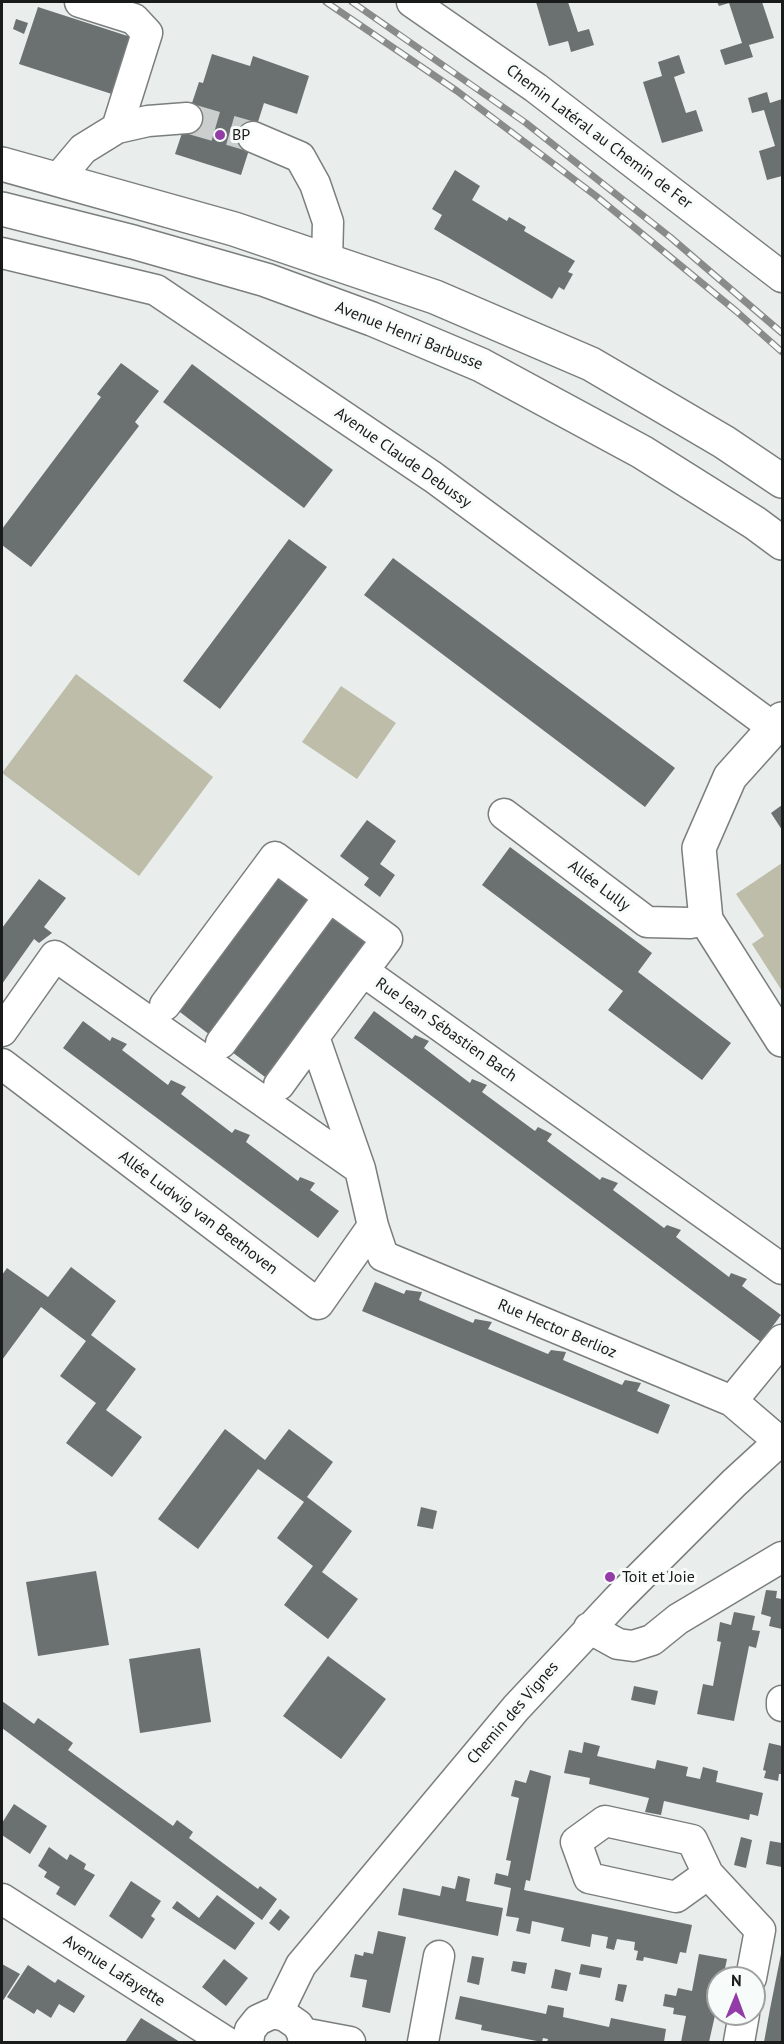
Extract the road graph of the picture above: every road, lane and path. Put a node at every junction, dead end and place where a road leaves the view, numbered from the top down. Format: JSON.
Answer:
{"nodes":[{"id":1,"x":81,"y":2,"type":"edge"},
{"id":2,"x":412,"y":2,"type":"edge"},
{"id":3,"x":187,"y":118,"type":"tunnel mouth"},
{"id":4,"x":117,"y":128,"type":"junction"},
{"id":5,"x":253,"y":137,"type":"tunnel mouth"},
{"id":6,"x":2,"y":164,"type":"edge"},
{"id":7,"x":57,"y":180,"type":"junction"},
{"id":8,"x":2,"y":209,"type":"edge"},
{"id":9,"x":2,"y":253,"type":"edge"},
{"id":10,"x":327,"y":261,"type":"junction"},
{"id":11,"x":782,"y":274,"type":"edge"},
{"id":12,"x":783,"y":481,"type":"edge"},
{"id":13,"x":783,"y":543,"type":"edge"},
{"id":14,"x":778,"y":723,"type":"edge"},
{"id":15,"x":504,"y":814,"type":"dead end"},
{"id":16,"x":330,"y":897,"type":"junction"},
{"id":17,"x":706,"y":920,"type":"junction"},
{"id":18,"x":363,"y":971,"type":"junction"},
{"id":19,"x":165,"y":1005,"type":"dead end"},
{"id":20,"x":2,"y":1031,"type":"edge"},
{"id":21,"x":314,"y":1037,"type":"junction"},
{"id":22,"x":783,"y":1040,"type":"edge"},
{"id":23,"x":221,"y":1043,"type":"dead end"},
{"id":24,"x":2,"y":1064,"type":"edge"},
{"id":25,"x":279,"y":1085,"type":"dead end"},
{"id":26,"x":360,"y":1169,"type":"junction"},
{"id":27,"x":373,"y":1226,"type":"junction"},
{"id":28,"x":783,"y":1269,"type":"edge"},
{"id":29,"x":783,"y":1340,"type":"edge"},
{"id":30,"x":732,"y":1401,"type":"junction"},
{"id":31,"x":781,"y":1441,"type":"edge"},
{"id":32,"x":783,"y":1557,"type":"edge"},
{"id":33,"x":589,"y":1628,"type":"junction"},
{"id":34,"x":783,"y":1701,"type":"edge"},
{"id":35,"x":783,"y":1706,"type":"edge"},
{"id":36,"x":708,"y":1874,"type":"dead end"},
{"id":37,"x":2,"y":1899,"type":"edge"},
{"id":38,"x":439,"y":1956,"type":"dead end"},
{"id":39,"x":753,"y":1966,"type":"edge"},
{"id":40,"x":278,"y":2014,"type":"junction"},
{"id":41,"x":742,"y":2026,"type":"edge"},
{"id":42,"x":303,"y":2038,"type":"edge"},
{"id":43,"x":226,"y":2043,"type":"edge"},
{"id":44,"x":248,"y":2043,"type":"edge"},
{"id":45,"x":350,"y":2043,"type":"edge"},
{"id":46,"x":423,"y":2043,"type":"edge"},
{"id":47,"x":739,"y":2043,"type":"edge"}],
"edges":[{"from":1,"to":4,"type":"street"},
{"from":2,"to":11,"type":"street","name":"Chemin Latéral au Chemin de Fer"},
{"from":3,"to":4,"type":"street"},
{"from":4,"to":7,"type":"street"},
{"from":5,"to":10,"type":"street"},
{"from":6,"to":7,"type":"main road"},
{"from":7,"to":10,"type":"main road"},
{"from":8,"to":13,"type":"main road","name":"Avenue Henri Barbusse"},
{"from":9,"to":14,"type":"street","name":"Avenue Claude Debussy"},
{"from":10,"to":12,"type":"main road"},
{"from":14,"to":17,"type":"main road"},
{"from":15,"to":17,"type":"street","name":"Allée Lully"},
{"from":16,"to":18,"type":"street"},
{"from":16,"to":19,"type":"street"},
{"from":16,"to":23,"type":"street"},
{"from":17,"to":22,"type":"main road"},
{"from":18,"to":21,"type":"street","name":"Rue Jean Sébastien Bach"},
{"from":18,"to":28,"type":"street","name":"Rue Jean Sébastien Bach"},
{"from":20,"to":26,"type":"street"},
{"from":21,"to":25,"type":"street","name":"Rue Jean Sébastien Bach"},
{"from":21,"to":26,"type":"street"},
{"from":24,"to":27,"type":"street","name":"Allée Ludwig van Beethoven"},
{"from":26,"to":27,"type":"street"},
{"from":27,"to":30,"type":"street","name":"Rue Hector Berlioz"},
{"from":29,"to":30,"type":"street"},
{"from":30,"to":31,"type":"street","name":"Rue Hector Berlioz"},
{"from":31,"to":33,"type":"street","name":"Chemin des Vignes"},
{"from":32,"to":33,"type":"street"},
{"from":33,"to":40,"type":"street","name":"Chemin des Vignes"},
{"from":34,"to":35,"type":"street"},
{"from":36,"to":39,"type":"street"},
{"from":37,"to":43,"type":"street","name":"Avenue Lafayette"},
{"from":38,"to":46,"type":"street"},
{"from":40,"to":42,"type":"street"},
{"from":40,"to":44,"type":"street"},
{"from":41,"to":47,"type":"street"},
{"from":42,"to":45,"type":"street"}]}
